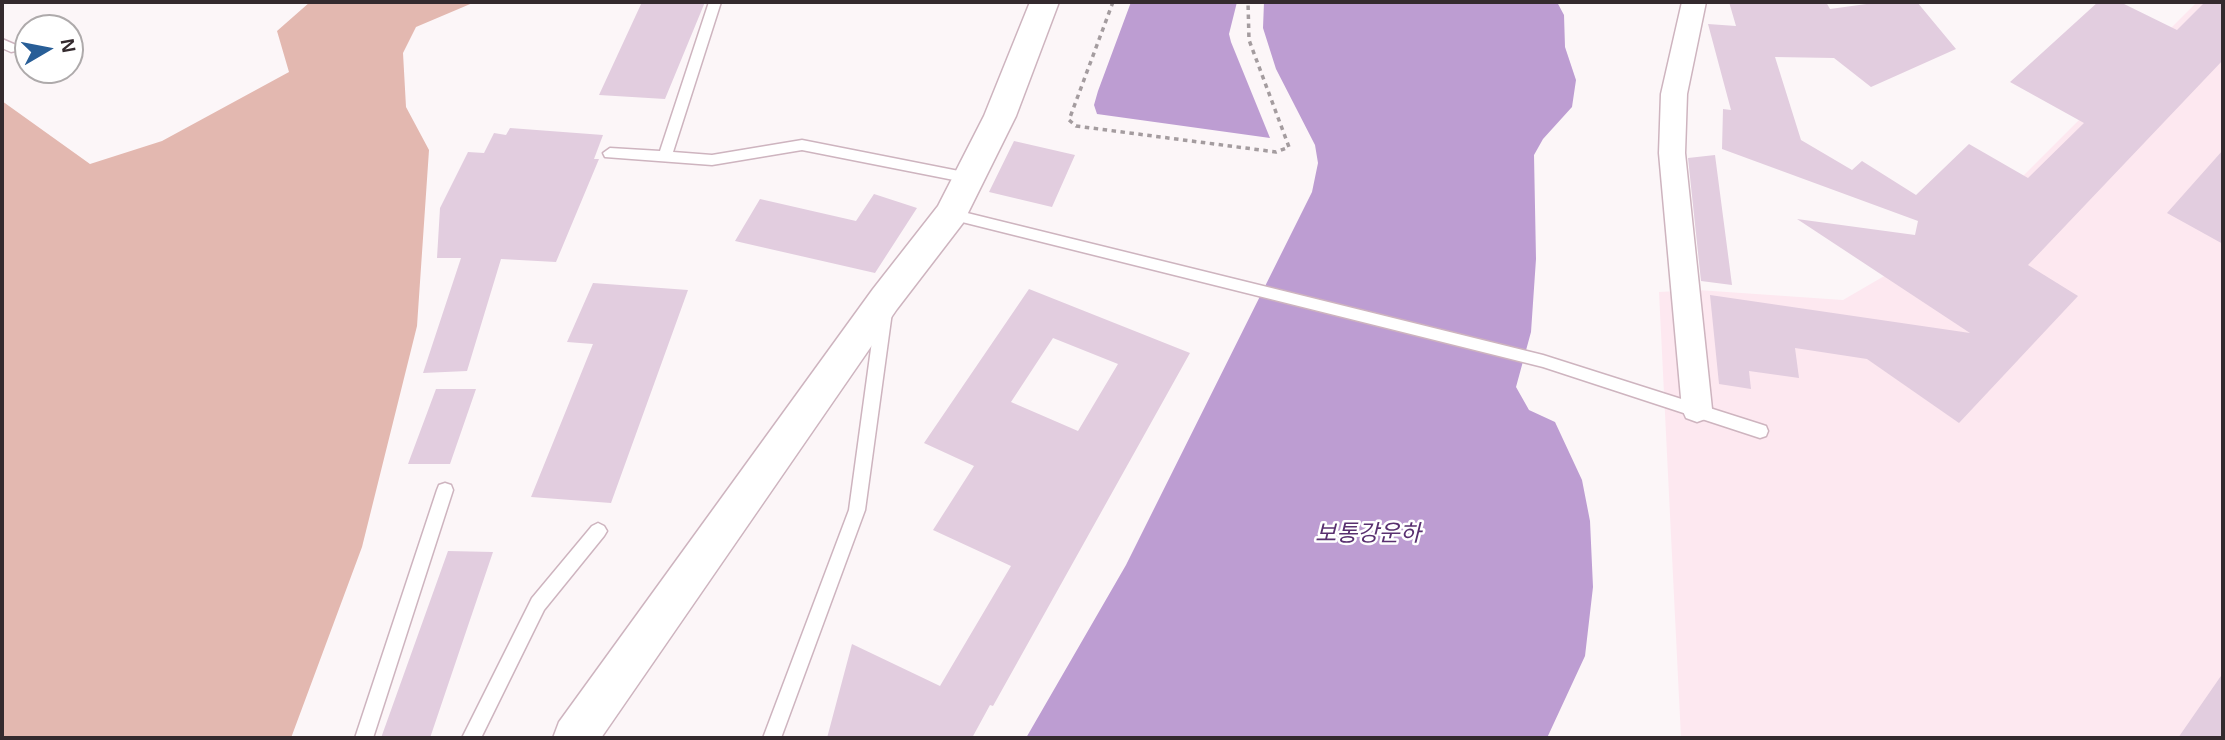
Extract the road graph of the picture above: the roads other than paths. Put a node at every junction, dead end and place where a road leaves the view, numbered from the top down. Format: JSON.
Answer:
{"nodes":[{"id":1,"x":715,"y":2,"type":"edge"},
{"id":2,"x":1044,"y":2,"type":"edge"},
{"id":3,"x":1694,"y":2,"type":"edge"},
{"id":4,"x":610,"y":153,"type":"dead end"},
{"id":5,"x":665,"y":157,"type":"junction"},
{"id":6,"x":969,"y":178,"type":"junction"},
{"id":7,"x":951,"y":214,"type":"junction"},
{"id":8,"x":885,"y":299,"type":"junction"},
{"id":9,"x":1697,"y":409,"type":"junction"},
{"id":10,"x":1760,"y":431,"type":"dead end"},
{"id":11,"x":445,"y":490,"type":"dead end"},
{"id":12,"x":598,"y":531,"type":"dead end"},
{"id":13,"x":364,"y":738,"type":"edge"},
{"id":14,"x":471,"y":738,"type":"edge"},
{"id":15,"x":575,"y":738,"type":"edge"},
{"id":16,"x":772,"y":738,"type":"edge"}],
"edges":[{"from":1,"to":5,"type":"lane"},
{"from":2,"to":6,"type":"street"},
{"from":3,"to":9,"type":"street"},
{"from":4,"to":5,"type":"lane"},
{"from":5,"to":6,"type":"lane"},
{"from":6,"to":7,"type":"street"},
{"from":7,"to":8,"type":"street"},
{"from":7,"to":9,"type":"lane"},
{"from":8,"to":15,"type":"street"},
{"from":8,"to":16,"type":"lane"},
{"from":9,"to":10,"type":"lane"},
{"from":11,"to":13,"type":"lane"},
{"from":12,"to":14,"type":"lane"}]}
